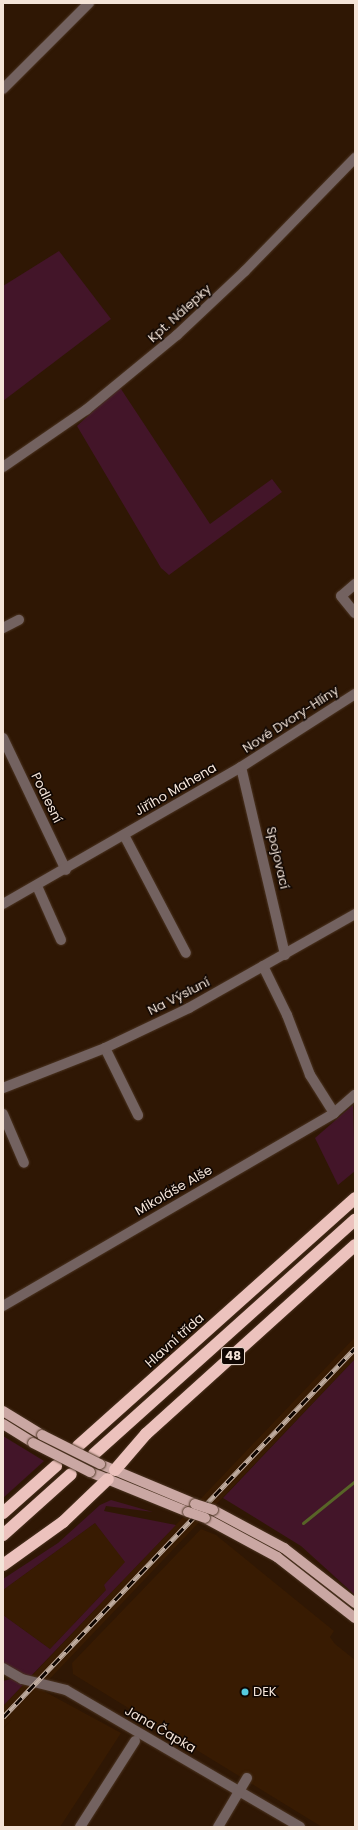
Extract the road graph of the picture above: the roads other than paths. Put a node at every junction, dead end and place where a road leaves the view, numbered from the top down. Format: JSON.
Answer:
{"nodes":[{"id":1,"x":88,"y":3,"type":"edge"},
{"id":2,"x":3,"y":89,"type":"edge"},
{"id":3,"x":355,"y":158,"type":"edge"},
{"id":4,"x":3,"y":467,"type":"edge"},
{"id":5,"x":355,"y":584,"type":"edge"},
{"id":6,"x":355,"y":613,"type":"edge"},
{"id":7,"x":19,"y":620,"type":"dead end"},
{"id":8,"x":3,"y":628,"type":"edge"},
{"id":9,"x":355,"y":694,"type":"edge"},
{"id":10,"x":3,"y":738,"type":"edge"},
{"id":11,"x":241,"y":768,"type":"junction"},
{"id":12,"x":124,"y":835,"type":"junction"},
{"id":13,"x":66,"y":870,"type":"junction"},
{"id":14,"x":36,"y":886,"type":"junction"},
{"id":15,"x":3,"y":904,"type":"edge"},
{"id":16,"x":355,"y":914,"type":"edge"},
{"id":17,"x":62,"y":940,"type":"dead end"},
{"id":18,"x":186,"y":952,"type":"dead end"},
{"id":19,"x":285,"y":955,"type":"junction"},
{"id":20,"x":263,"y":966,"type":"junction"},
{"id":21,"x":105,"y":1048,"type":"junction"},
{"id":22,"x":3,"y":1088,"type":"edge"},
{"id":23,"x":355,"y":1095,"type":"edge"},
{"id":24,"x":334,"y":1113,"type":"junction"},
{"id":25,"x":3,"y":1114,"type":"edge"},
{"id":26,"x":138,"y":1115,"type":"dead end"},
{"id":27,"x":24,"y":1163,"type":"dead end"},
{"id":28,"x":355,"y":1198,"type":"edge"},
{"id":29,"x":355,"y":1220,"type":"edge"},
{"id":30,"x":355,"y":1244,"type":"edge"},
{"id":31,"x":3,"y":1306,"type":"edge"},
{"id":32,"x":3,"y":1411,"type":"edge"},
{"id":33,"x":3,"y":1424,"type":"edge"},
{"id":34,"x":78,"y":1446,"type":"dead end"},
{"id":35,"x":97,"y":1459,"type":"junction"},
{"id":36,"x":56,"y":1466,"type":"dead end"},
{"id":37,"x":71,"y":1474,"type":"dead end"},
{"id":38,"x":112,"y":1475,"type":"junction"},
{"id":39,"x":3,"y":1512,"type":"edge"},
{"id":40,"x":3,"y":1535,"type":"edge"},
{"id":41,"x":3,"y":1565,"type":"edge"},
{"id":42,"x":355,"y":1603,"type":"edge"},
{"id":43,"x":355,"y":1618,"type":"edge"},
{"id":44,"x":3,"y":1668,"type":"edge"},
{"id":45,"x":135,"y":1741,"type":"dead end"},
{"id":46,"x":248,"y":1778,"type":"dead end"},
{"id":47,"x":241,"y":1792,"type":"junction"},
{"id":48,"x":80,"y":1827,"type":"edge"},
{"id":49,"x":218,"y":1827,"type":"edge"},
{"id":50,"x":300,"y":1827,"type":"edge"}],
"edges":[{"from":1,"to":2,"type":"street"},
{"from":3,"to":4,"type":"street","name":"Kpt. Nálepky"},
{"from":5,"to":6,"type":"street"},
{"from":7,"to":8,"type":"street"},
{"from":9,"to":11,"type":"street","name":"Nové Dvory-Hlíny"},
{"from":10,"to":13,"type":"street","name":"Podlesní"},
{"from":11,"to":12,"type":"street","name":"Jiřího Mahena"},
{"from":11,"to":19,"type":"street","name":"Spojovací"},
{"from":12,"to":13,"type":"street","name":"Jiřího Mahena"},
{"from":12,"to":18,"type":"street"},
{"from":13,"to":14,"type":"street","name":"Jiřího Mahena"},
{"from":14,"to":15,"type":"street","name":"Jiřího Mahena"},
{"from":14,"to":17,"type":"street"},
{"from":16,"to":19,"type":"street","name":"Na Výsluní"},
{"from":19,"to":20,"type":"street","name":"Na Výsluní"},
{"from":20,"to":21,"type":"street","name":"Na Výsluní"},
{"from":20,"to":24,"type":"street"},
{"from":21,"to":22,"type":"street","name":"Na Výsluní"},
{"from":21,"to":26,"type":"street"},
{"from":23,"to":24,"type":"street","name":"Mikoláše Alše"},
{"from":24,"to":31,"type":"street","name":"Mikoláše Alše"},
{"from":25,"to":27,"type":"street"},
{"from":28,"to":34,"type":"highway","name":"Hlavní třída"},
{"from":29,"to":35,"type":"highway","number":"48"},
{"from":30,"to":38,"type":"highway","number":"48"},
{"from":32,"to":35,"type":"main road","bridge":true},
{"from":33,"to":38,"type":"main road","bridge":true},
{"from":35,"to":38,"type":"main road"},
{"from":36,"to":39,"type":"highway"},
{"from":37,"to":40,"type":"highway"},
{"from":38,"to":41,"type":"highway","number":"48"},
{"from":38,"to":42,"type":"main road","bridge":true},
{"from":38,"to":43,"type":"main road","bridge":true},
{"from":44,"to":47,"type":"street","name":"Jana Čapka"},
{"from":45,"to":48,"type":"street"},
{"from":46,"to":47,"type":"street"},
{"from":47,"to":49,"type":"street"},
{"from":47,"to":50,"type":"street","name":"Jana Čapka"}]}
